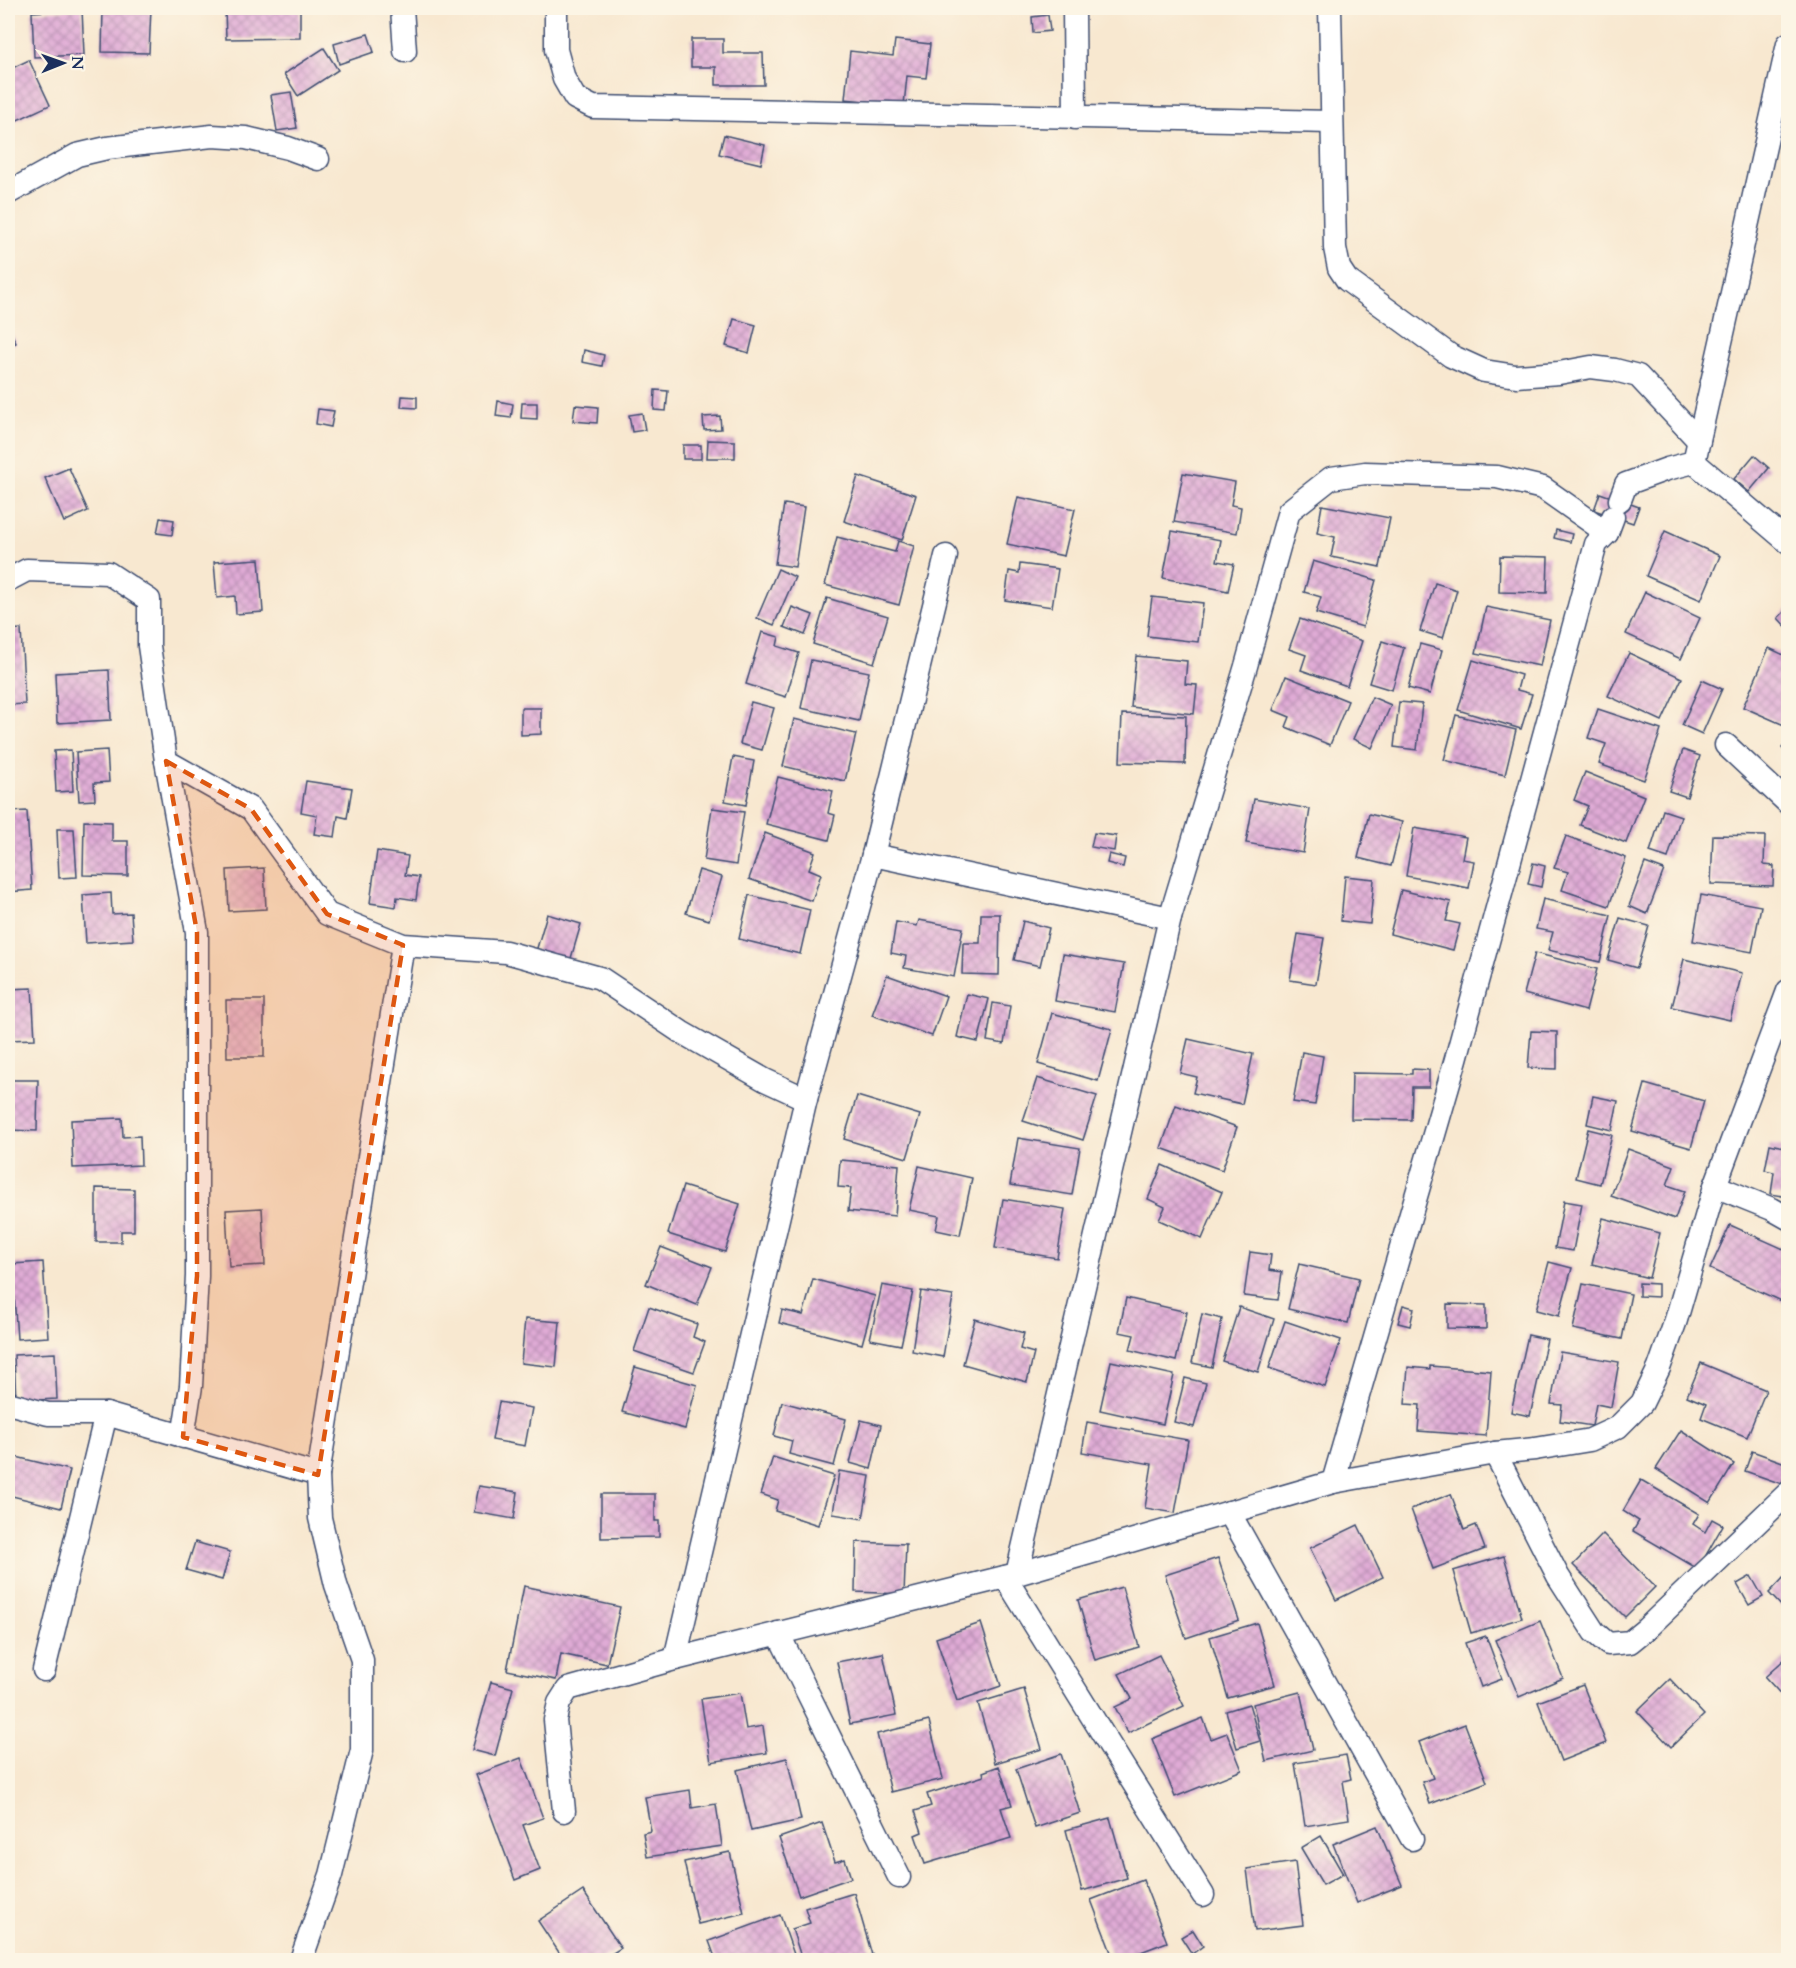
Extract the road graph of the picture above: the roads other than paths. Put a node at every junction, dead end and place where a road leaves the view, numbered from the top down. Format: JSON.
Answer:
{"nodes":[{"id":1,"x":402,"y":8,"type":"edge"},
{"id":2,"x":556,"y":8,"type":"edge"},
{"id":3,"x":1074,"y":8,"type":"edge"},
{"id":4,"x":1330,"y":8,"type":"edge"},
{"id":5,"x":1788,"y":44,"type":"edge"},
{"id":6,"x":405,"y":51,"type":"dead end"},
{"id":7,"x":1075,"y":118,"type":"junction"},
{"id":8,"x":1331,"y":122,"type":"junction"},
{"id":9,"x":318,"y":159,"type":"dead end"},
{"id":10,"x":8,"y":193,"type":"edge"},
{"id":11,"x":1696,"y":452,"type":"junction"},
{"id":12,"x":1613,"y":517,"type":"junction"},
{"id":13,"x":1788,"y":542,"type":"edge"},
{"id":14,"x":946,"y":556,"type":"dead end"},
{"id":15,"x":8,"y":580,"type":"edge"},
{"id":16,"x":1726,"y":745,"type":"dead end"},
{"id":17,"x":166,"y":761,"type":"junction"},
{"id":18,"x":1788,"y":803,"type":"edge"},
{"id":19,"x":873,"y":855,"type":"junction"},
{"id":20,"x":1170,"y":918,"type":"junction"},
{"id":21,"x":403,"y":945,"type":"junction"},
{"id":22,"x":1788,"y":991,"type":"edge"},
{"id":23,"x":806,"y":1100,"type":"junction"},
{"id":24,"x":1715,"y":1186,"type":"junction"},
{"id":25,"x":1788,"y":1218,"type":"edge"},
{"id":26,"x":8,"y":1402,"type":"edge"},
{"id":27,"x":106,"y":1414,"type":"junction"},
{"id":28,"x":183,"y":1437,"type":"junction"},
{"id":29,"x":1495,"y":1453,"type":"junction"},
{"id":30,"x":318,"y":1475,"type":"junction"},
{"id":31,"x":1333,"y":1482,"type":"junction"},
{"id":32,"x":1788,"y":1493,"type":"edge"},
{"id":33,"x":1229,"y":1512,"type":"junction"},
{"id":34,"x":1011,"y":1575,"type":"junction"},
{"id":35,"x":778,"y":1633,"type":"junction"},
{"id":36,"x":675,"y":1659,"type":"junction"},
{"id":37,"x":44,"y":1670,"type":"dead end"},
{"id":38,"x":564,"y":1811,"type":"dead end"},
{"id":39,"x":1412,"y":1839,"type":"dead end"},
{"id":40,"x":899,"y":1877,"type":"dead end"},
{"id":41,"x":1203,"y":1895,"type":"dead end"},
{"id":42,"x":301,"y":1960,"type":"edge"}],
"edges":[{"from":1,"to":6,"type":"street"},
{"from":2,"to":7,"type":"street"},
{"from":3,"to":7,"type":"street"},
{"from":4,"to":8,"type":"street"},
{"from":5,"to":11,"type":"street"},
{"from":7,"to":8,"type":"street"},
{"from":8,"to":11,"type":"street"},
{"from":9,"to":10,"type":"street"},
{"from":11,"to":12,"type":"street"},
{"from":11,"to":13,"type":"street"},
{"from":12,"to":20,"type":"street"},
{"from":12,"to":31,"type":"street"},
{"from":14,"to":19,"type":"street"},
{"from":15,"to":17,"type":"street"},
{"from":16,"to":18,"type":"street"},
{"from":17,"to":21,"type":"street"},
{"from":17,"to":28,"type":"street"},
{"from":19,"to":20,"type":"street"},
{"from":19,"to":23,"type":"street"},
{"from":20,"to":34,"type":"street"},
{"from":21,"to":23,"type":"street"},
{"from":21,"to":30,"type":"street"},
{"from":22,"to":24,"type":"street"},
{"from":23,"to":36,"type":"street"},
{"from":24,"to":25,"type":"street"},
{"from":24,"to":29,"type":"street"},
{"from":26,"to":27,"type":"street"},
{"from":27,"to":28,"type":"street"},
{"from":27,"to":37,"type":"street"},
{"from":28,"to":30,"type":"street"},
{"from":29,"to":31,"type":"street"},
{"from":29,"to":32,"type":"street"},
{"from":30,"to":42,"type":"street"},
{"from":31,"to":33,"type":"street"},
{"from":33,"to":34,"type":"street"},
{"from":33,"to":39,"type":"street"},
{"from":34,"to":35,"type":"street"},
{"from":34,"to":41,"type":"street"},
{"from":35,"to":36,"type":"street"},
{"from":35,"to":40,"type":"street"},
{"from":36,"to":38,"type":"street"}]}
